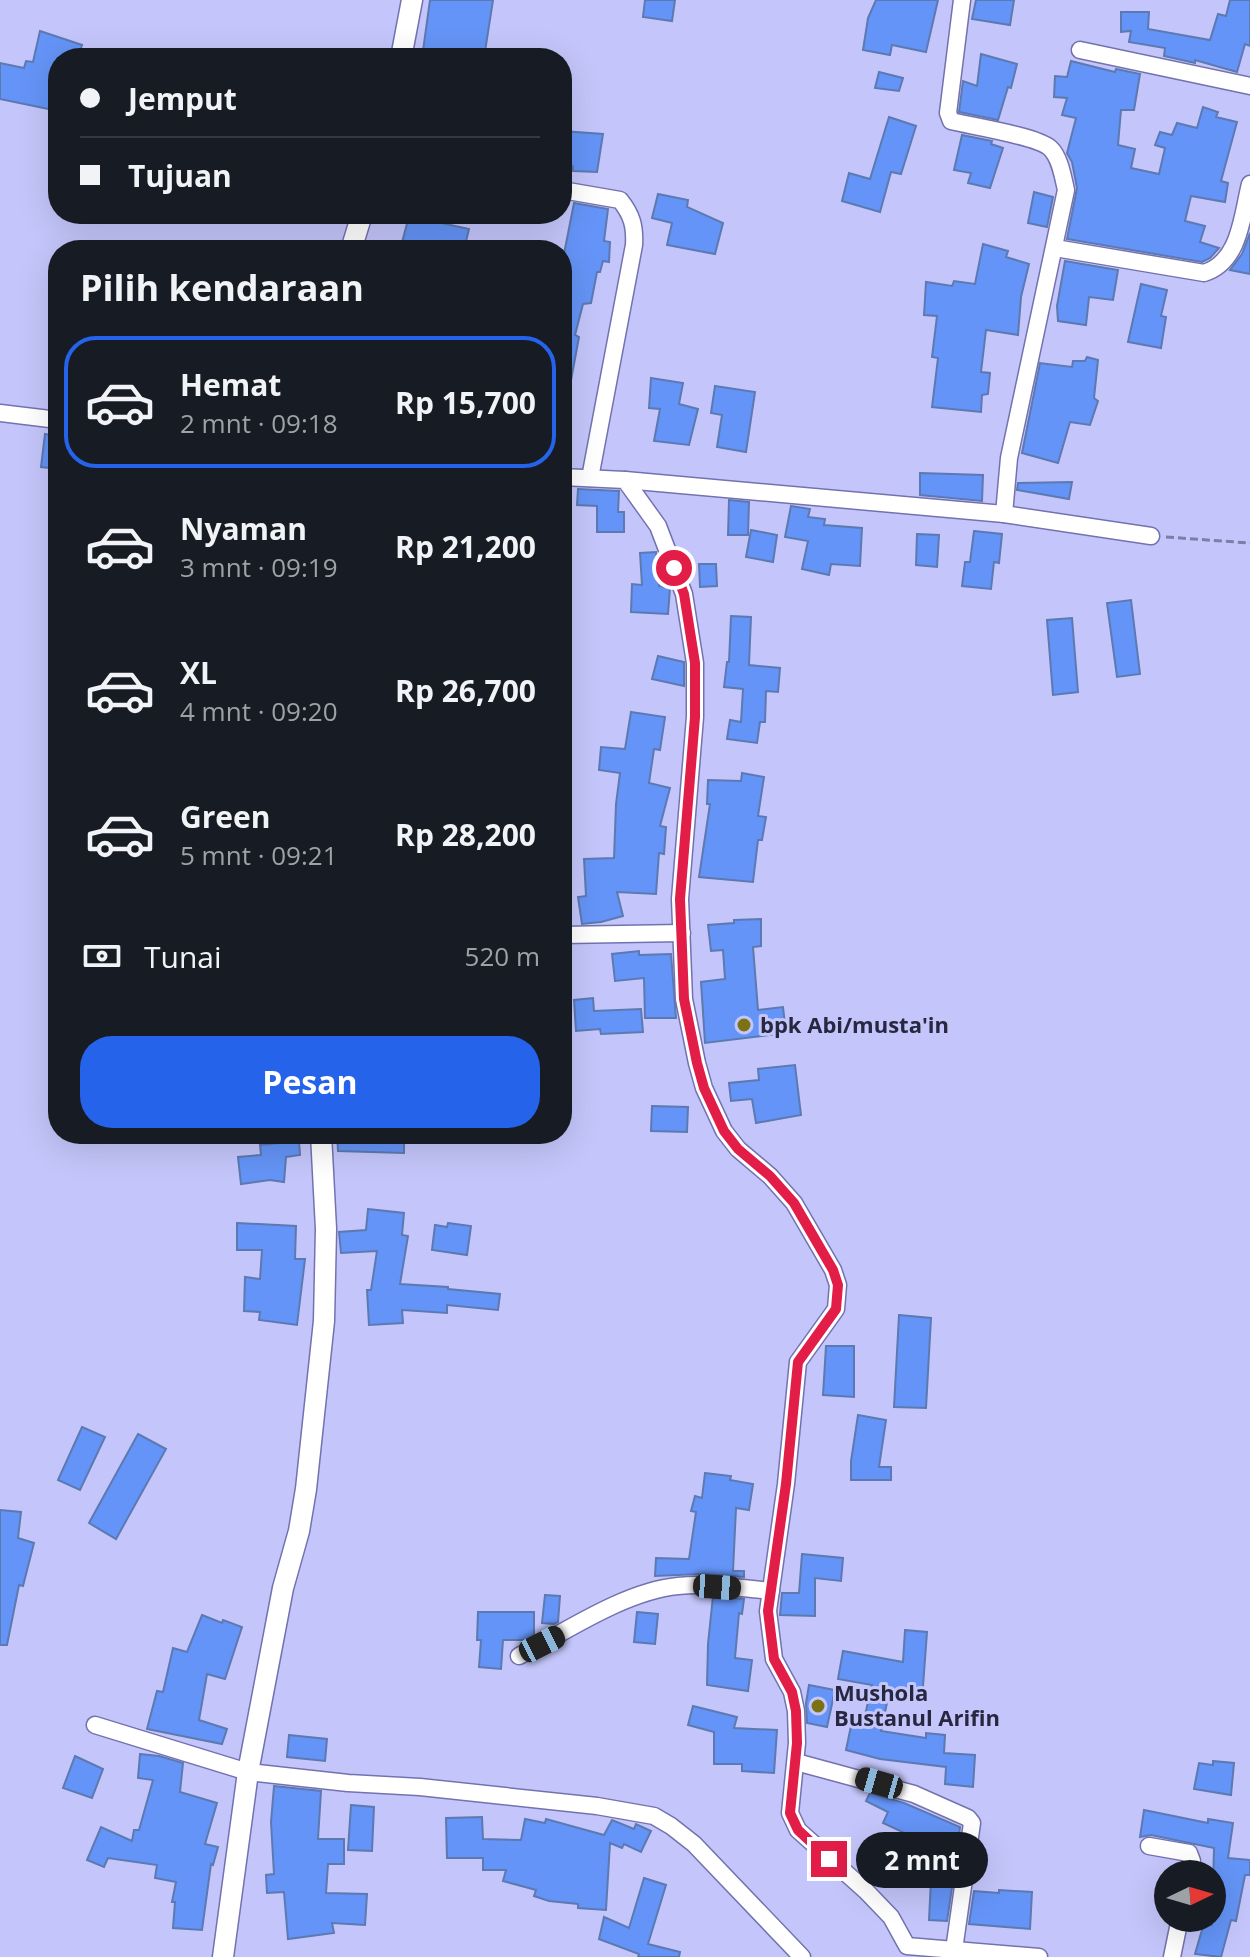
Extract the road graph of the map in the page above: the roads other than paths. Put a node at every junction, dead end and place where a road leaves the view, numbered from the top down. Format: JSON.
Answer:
{"nodes":[{"id":1,"x":412,"y":0,"type":"edge"},
{"id":2,"x":962,"y":0,"type":"edge"},
{"id":3,"x":403,"y":48,"type":"edge"},
{"id":4,"x":1080,"y":50,"type":"dead end"},
{"id":5,"x":1250,"y":86,"type":"edge"},
{"id":6,"x":1250,"y":184,"type":"edge"},
{"id":7,"x":572,"y":192,"type":"edge"},
{"id":8,"x":1055,"y":248,"type":"junction"},
{"id":9,"x":0,"y":413,"type":"edge"},
{"id":10,"x":48,"y":419,"type":"edge"},
{"id":11,"x":572,"y":477,"type":"edge"},
{"id":12,"x":590,"y":478,"type":"junction"},
{"id":13,"x":625,"y":480,"type":"junction"},
{"id":14,"x":1004,"y":514,"type":"junction"},
{"id":15,"x":1151,"y":536,"type":"road end"},
{"id":16,"x":682,"y":933,"type":"junction"},
{"id":17,"x":572,"y":935,"type":"edge"},
{"id":18,"x":322,"y":1144,"type":"edge"},
{"id":19,"x":771,"y":1591,"type":"junction"},
{"id":20,"x":519,"y":1656,"type":"dead end"},
{"id":21,"x":95,"y":1725,"type":"dead end"},
{"id":22,"x":796,"y":1762,"type":"junction"},
{"id":23,"x":248,"y":1772,"type":"junction"},
{"id":24,"x":1149,"y":1846,"type":"dead end"},
{"id":25,"x":1192,"y":1860,"type":"edge"},
{"id":26,"x":1177,"y":1932,"type":"edge"},
{"id":27,"x":954,"y":1950,"type":"junction"},
{"id":28,"x":902,"y":1953,"type":"edge"},
{"id":29,"x":223,"y":1957,"type":"edge"},
{"id":30,"x":802,"y":1957,"type":"edge"},
{"id":31,"x":1039,"y":1957,"type":"edge"},
{"id":32,"x":1172,"y":1957,"type":"edge"}],
"edges":[{"from":1,"to":3,"type":"street"},
{"from":2,"to":8,"type":"street"},
{"from":4,"to":5,"type":"street"},
{"from":6,"to":8,"type":"street"},
{"from":7,"to":12,"type":"street"},
{"from":8,"to":14,"type":"street"},
{"from":9,"to":10,"type":"street"},
{"from":11,"to":12,"type":"street"},
{"from":12,"to":13,"type":"street"},
{"from":13,"to":14,"type":"street"},
{"from":13,"to":16,"type":"street"},
{"from":14,"to":15,"type":"street"},
{"from":16,"to":17,"type":"street"},
{"from":16,"to":19,"type":"street"},
{"from":18,"to":23,"type":"street"},
{"from":19,"to":20,"type":"street"},
{"from":19,"to":22,"type":"street"},
{"from":21,"to":23,"type":"street"},
{"from":22,"to":27,"type":"street"},
{"from":22,"to":28,"type":"street"},
{"from":23,"to":29,"type":"street"},
{"from":23,"to":30,"type":"street"},
{"from":24,"to":25,"type":"street"},
{"from":26,"to":32,"type":"street"},
{"from":27,"to":28,"type":"street"},
{"from":27,"to":31,"type":"street"}]}
